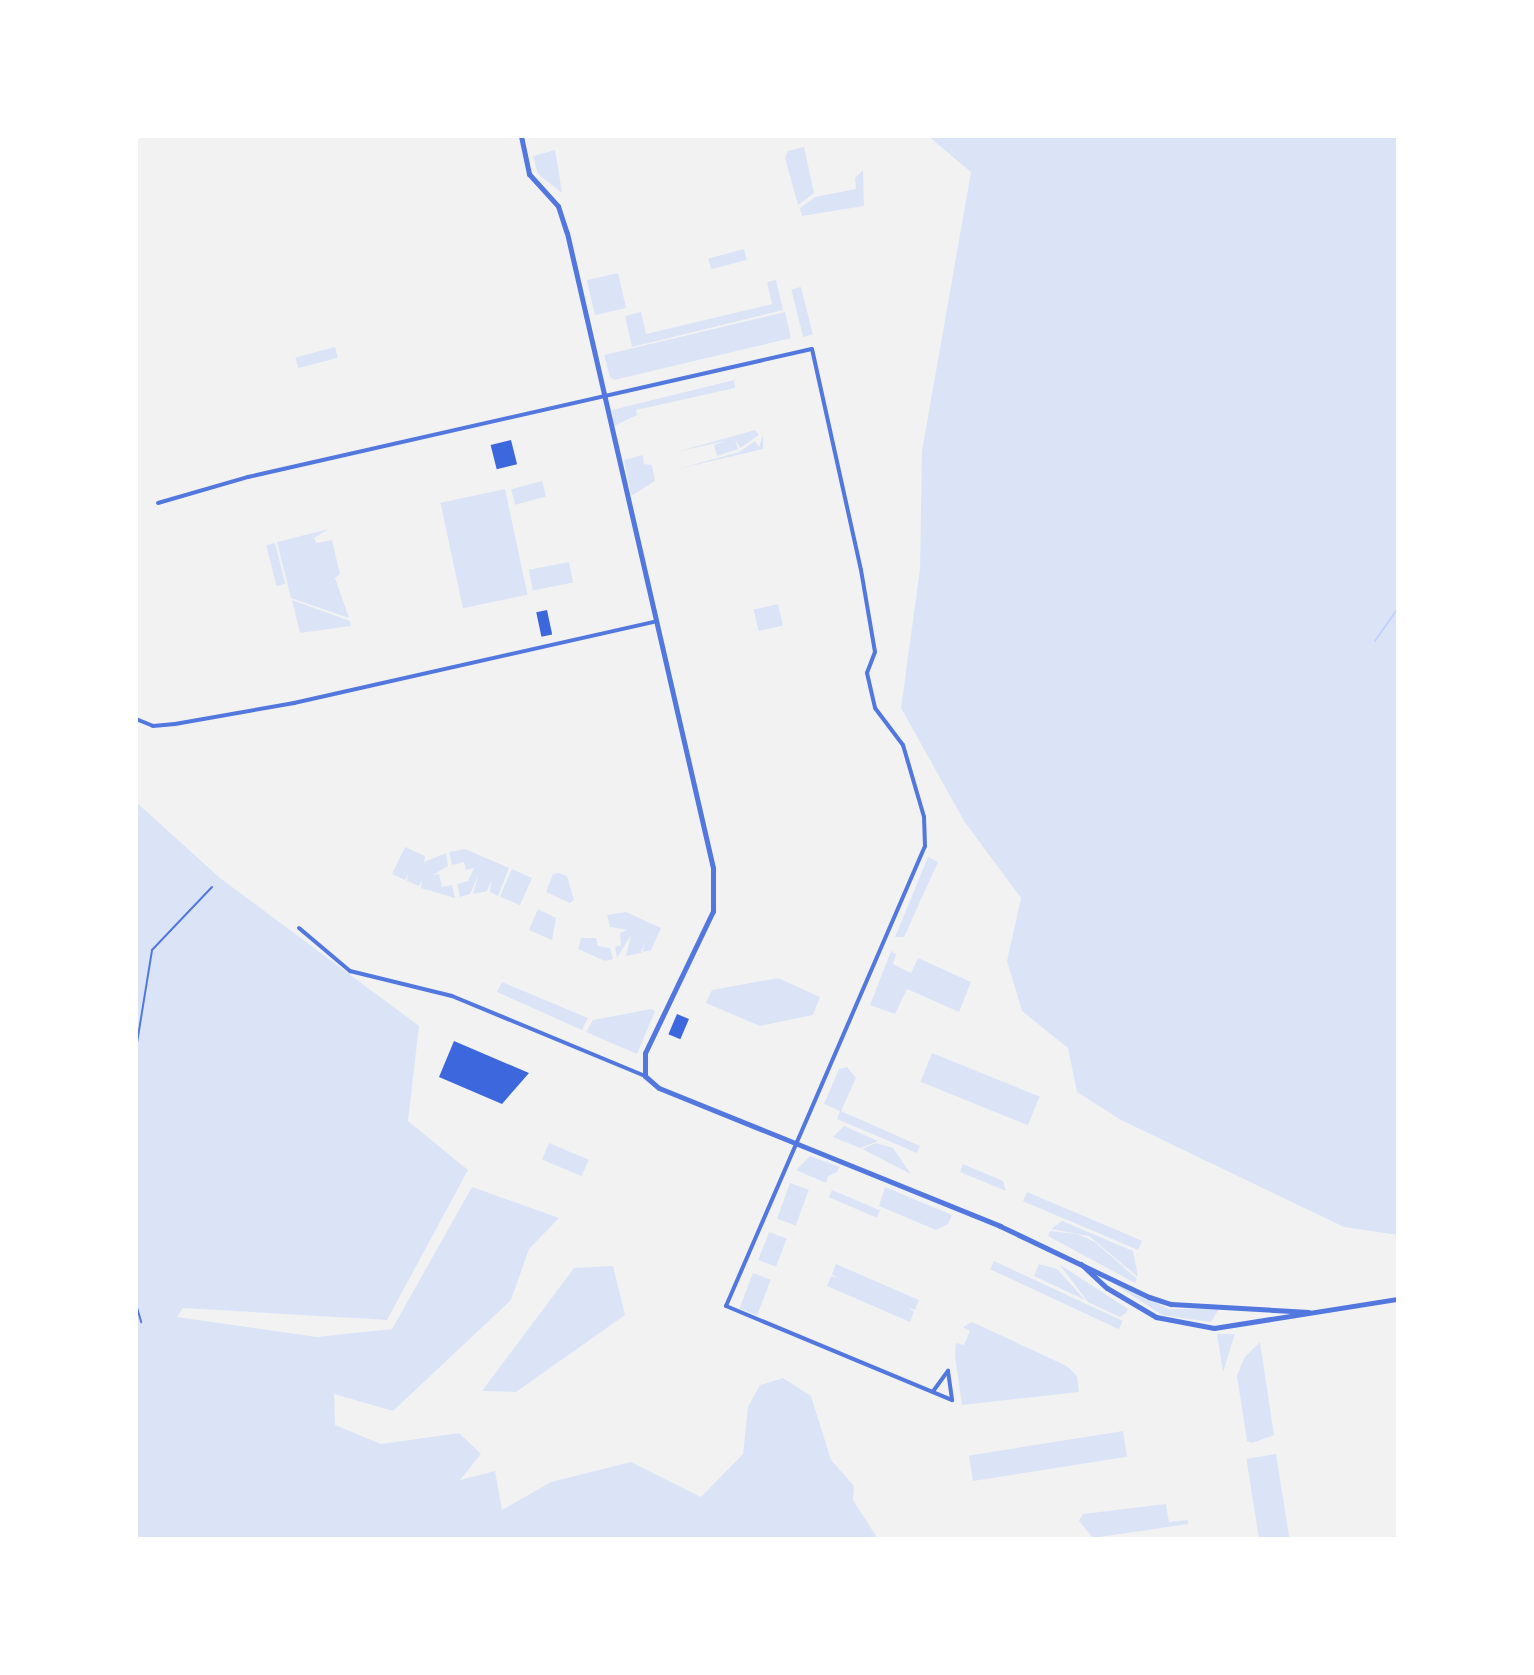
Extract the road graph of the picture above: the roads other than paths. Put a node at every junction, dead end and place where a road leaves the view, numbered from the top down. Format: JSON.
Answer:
{"nodes":[{"id":1,"x":521,"y":136,"type":"edge"},
{"id":2,"x":603,"y":397,"type":"junction"},
{"id":3,"x":158,"y":503,"type":"dead end"},
{"id":4,"x":654,"y":622,"type":"junction"},
{"id":5,"x":136,"y":719,"type":"edge"},
{"id":6,"x":212,"y":887,"type":"dead end"},
{"id":7,"x":299,"y":928,"type":"dead end"},
{"id":8,"x":136,"y":1049,"type":"edge"},
{"id":9,"x":645,"y":1076,"type":"junction"},
{"id":10,"x":797,"y":1142,"type":"junction"},
{"id":11,"x":1077,"y":1261,"type":"junction"},
{"id":12,"x":1398,"y":1299,"type":"edge"},
{"id":13,"x":136,"y":1304,"type":"edge"},
{"id":14,"x":1309,"y":1312,"type":"junction"},
{"id":15,"x":141,"y":1322,"type":"dead end"},
{"id":16,"x":934,"y":1390,"type":"junction"}],
"edges":[{"from":1,"to":2,"type":"street"},
{"from":2,"to":3,"type":"street"},
{"from":2,"to":4,"type":"street"},
{"from":2,"to":10,"type":"street"},
{"from":4,"to":5,"type":"street"},
{"from":4,"to":9,"type":"street"},
{"from":6,"to":8,"type":"lane"},
{"from":7,"to":9,"type":"street"},
{"from":9,"to":10,"type":"street"},
{"from":10,"to":11,"type":"street"},
{"from":10,"to":16,"type":"street"},
{"from":11,"to":14,"type":"street"},
{"from":11,"to":14,"type":"street"},
{"from":12,"to":14,"type":"street"},
{"from":13,"to":15,"type":"lane"},
{"from":16,"to":16,"type":"street"}]}
